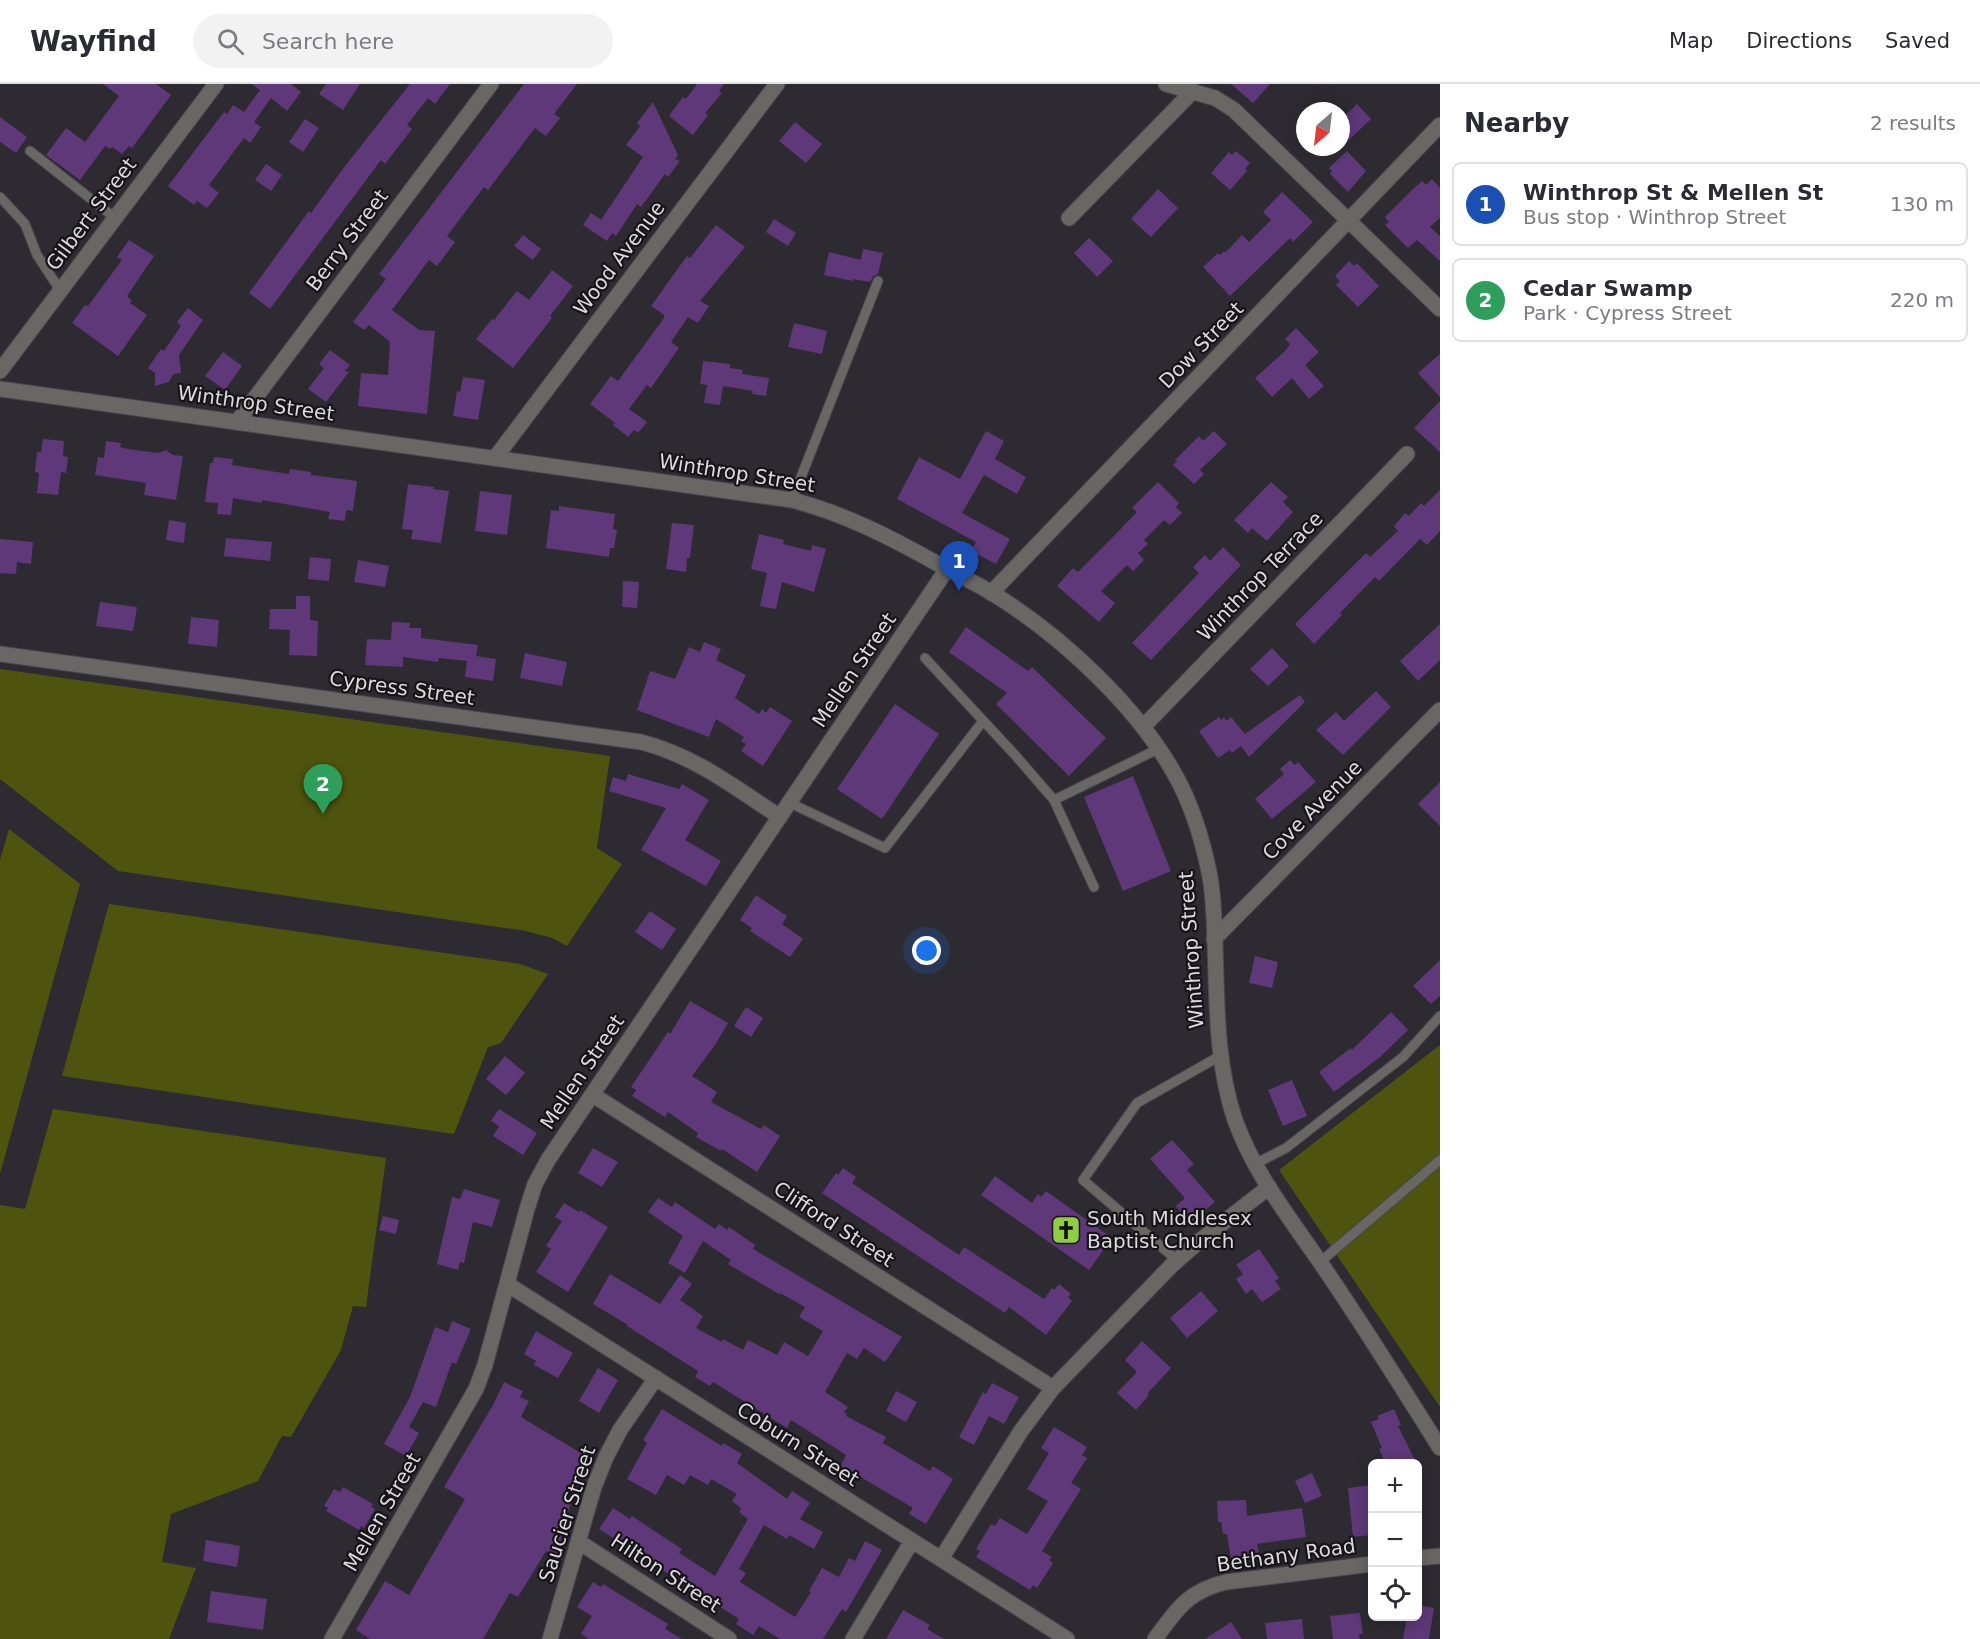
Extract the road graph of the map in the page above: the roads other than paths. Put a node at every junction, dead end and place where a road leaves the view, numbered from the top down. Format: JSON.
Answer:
{"nodes":[{"id":1,"x":216,"y":84,"type":"edge"},
{"id":2,"x":491,"y":84,"type":"edge"},
{"id":3,"x":777,"y":84,"type":"edge"},
{"id":4,"x":1166,"y":84,"type":"edge"},
{"id":5,"x":1197,"y":89,"type":"edge"},
{"id":6,"x":1440,"y":125,"type":"edge"},
{"id":7,"x":30,"y":151,"type":"dead end"},
{"id":8,"x":0,"y":197,"type":"edge"},
{"id":9,"x":115,"y":218,"type":"junction"},
{"id":10,"x":1070,"y":218,"type":"dead end"},
{"id":11,"x":1350,"y":220,"type":"junction"},
{"id":12,"x":878,"y":281,"type":"dead end"},
{"id":13,"x":60,"y":290,"type":"junction"},
{"id":14,"x":1440,"y":309,"type":"edge"},
{"id":15,"x":0,"y":370,"type":"edge"},
{"id":16,"x":0,"y":390,"type":"edge"},
{"id":17,"x":237,"y":422,"type":"junction"},
{"id":18,"x":1407,"y":454,"type":"dead end"},
{"id":19,"x":495,"y":458,"type":"junction"},
{"id":20,"x":792,"y":500,"type":"junction"},
{"id":21,"x":947,"y":569,"type":"junction"},
{"id":22,"x":991,"y":593,"type":"junction"},
{"id":23,"x":0,"y":654,"type":"edge"},
{"id":24,"x":925,"y":658,"type":"dead end"},
{"id":25,"x":1440,"y":710,"type":"edge"},
{"id":26,"x":983,"y":721,"type":"junction"},
{"id":27,"x":1143,"y":727,"type":"junction"},
{"id":28,"x":1158,"y":748,"type":"junction"},
{"id":29,"x":1054,"y":800,"type":"junction"},
{"id":30,"x":790,"y":803,"type":"junction"},
{"id":31,"x":780,"y":817,"type":"junction"},
{"id":32,"x":1094,"y":887,"type":"dead end"},
{"id":33,"x":1214,"y":939,"type":"junction"},
{"id":34,"x":1440,"y":1016,"type":"edge"},
{"id":35,"x":1220,"y":1056,"type":"junction"},
{"id":36,"x":593,"y":1095,"type":"junction"},
{"id":37,"x":1440,"y":1160,"type":"edge"},
{"id":38,"x":1255,"y":1164,"type":"junction"},
{"id":39,"x":1269,"y":1186,"type":"junction"},
{"id":40,"x":1177,"y":1260,"type":"junction"},
{"id":41,"x":1320,"y":1262,"type":"junction"},
{"id":42,"x":507,"y":1284,"type":"junction"},
{"id":43,"x":656,"y":1378,"type":"junction"},
{"id":44,"x":1053,"y":1388,"type":"junction"},
{"id":45,"x":1440,"y":1448,"type":"edge"},
{"id":46,"x":912,"y":1541,"type":"junction"},
{"id":47,"x":579,"y":1542,"type":"junction"},
{"id":48,"x":1440,"y":1556,"type":"edge"},
{"id":49,"x":1422,"y":1558,"type":"edge"},
{"id":50,"x":941,"y":1559,"type":"junction"},
{"id":51,"x":1368,"y":1564,"type":"edge"},
{"id":52,"x":332,"y":1639,"type":"edge"},
{"id":53,"x":550,"y":1639,"type":"edge"},
{"id":54,"x":729,"y":1639,"type":"edge"},
{"id":55,"x":853,"y":1639,"type":"edge"},
{"id":56,"x":1067,"y":1639,"type":"edge"},
{"id":57,"x":1155,"y":1639,"type":"edge"}],
"edges":[{"from":1,"to":9,"type":"street","name":"Gilbert Street"},
{"from":2,"to":17,"type":"street","name":"Berry Street"},
{"from":3,"to":19,"type":"street","name":"Wood Avenue"},
{"from":4,"to":5,"type":"street"},
{"from":5,"to":10,"type":"street"},
{"from":5,"to":11,"type":"street"},
{"from":6,"to":11,"type":"street","name":"Dow Street"},
{"from":7,"to":9,"type":"lane"},
{"from":8,"to":13,"type":"lane"},
{"from":9,"to":13,"type":"street","name":"Gilbert Street"},
{"from":11,"to":14,"type":"street"},
{"from":11,"to":22,"type":"street","name":"Dow Street"},
{"from":12,"to":20,"type":"lane"},
{"from":13,"to":15,"type":"street","name":"Gilbert Street"},
{"from":16,"to":17,"type":"street","name":"Winthrop Street"},
{"from":17,"to":19,"type":"street","name":"Winthrop Street"},
{"from":18,"to":27,"type":"street","name":"Winthrop Terrace"},
{"from":19,"to":20,"type":"street","name":"Winthrop Street"},
{"from":20,"to":21,"type":"street","name":"Winthrop Street"},
{"from":21,"to":22,"type":"street","name":"Winthrop Street"},
{"from":21,"to":30,"type":"street","name":"Mellen Street"},
{"from":22,"to":27,"type":"street","name":"Winthrop Street"},
{"from":23,"to":31,"type":"street","name":"Cypress Street"},
{"from":24,"to":26,"type":"lane"},
{"from":25,"to":33,"type":"street","name":"Cove Avenue"},
{"from":26,"to":29,"type":"lane"},
{"from":26,"to":30,"type":"lane"},
{"from":27,"to":28,"type":"street","name":"Winthrop Street"},
{"from":28,"to":29,"type":"lane"},
{"from":28,"to":33,"type":"street","name":"Winthrop Street"},
{"from":29,"to":32,"type":"lane"},
{"from":30,"to":31,"type":"street","name":"Mellen Street"},
{"from":31,"to":36,"type":"street","name":"Mellen Street"},
{"from":33,"to":35,"type":"street","name":"Winthrop Street"},
{"from":34,"to":38,"type":"lane"},
{"from":35,"to":38,"type":"street","name":"Winthrop Street"},
{"from":35,"to":40,"type":"lane"},
{"from":36,"to":42,"type":"street","name":"Mellen Street"},
{"from":36,"to":44,"type":"street","name":"Clifford Street"},
{"from":37,"to":41,"type":"lane"},
{"from":38,"to":39,"type":"street","name":"Winthrop Street"},
{"from":39,"to":40,"type":"street"},
{"from":39,"to":41,"type":"street","name":"Winthrop Street"},
{"from":40,"to":44,"type":"street"},
{"from":41,"to":45,"type":"street","name":"Winthrop Street"},
{"from":42,"to":43,"type":"street","name":"Coburn Street"},
{"from":42,"to":52,"type":"street","name":"Mellen Street"},
{"from":43,"to":46,"type":"street","name":"Coburn Street"},
{"from":43,"to":47,"type":"street","name":"Saucier Street"},
{"from":44,"to":50,"type":"street"},
{"from":46,"to":50,"type":"street","name":"Coburn Street"},
{"from":46,"to":55,"type":"street"},
{"from":47,"to":53,"type":"street","name":"Saucier Street"},
{"from":47,"to":54,"type":"street","name":"Hilton Street"},
{"from":48,"to":49,"type":"street"},
{"from":50,"to":56,"type":"street","name":"Coburn Street"},
{"from":51,"to":57,"type":"street","name":"Bethany Road"}]}
